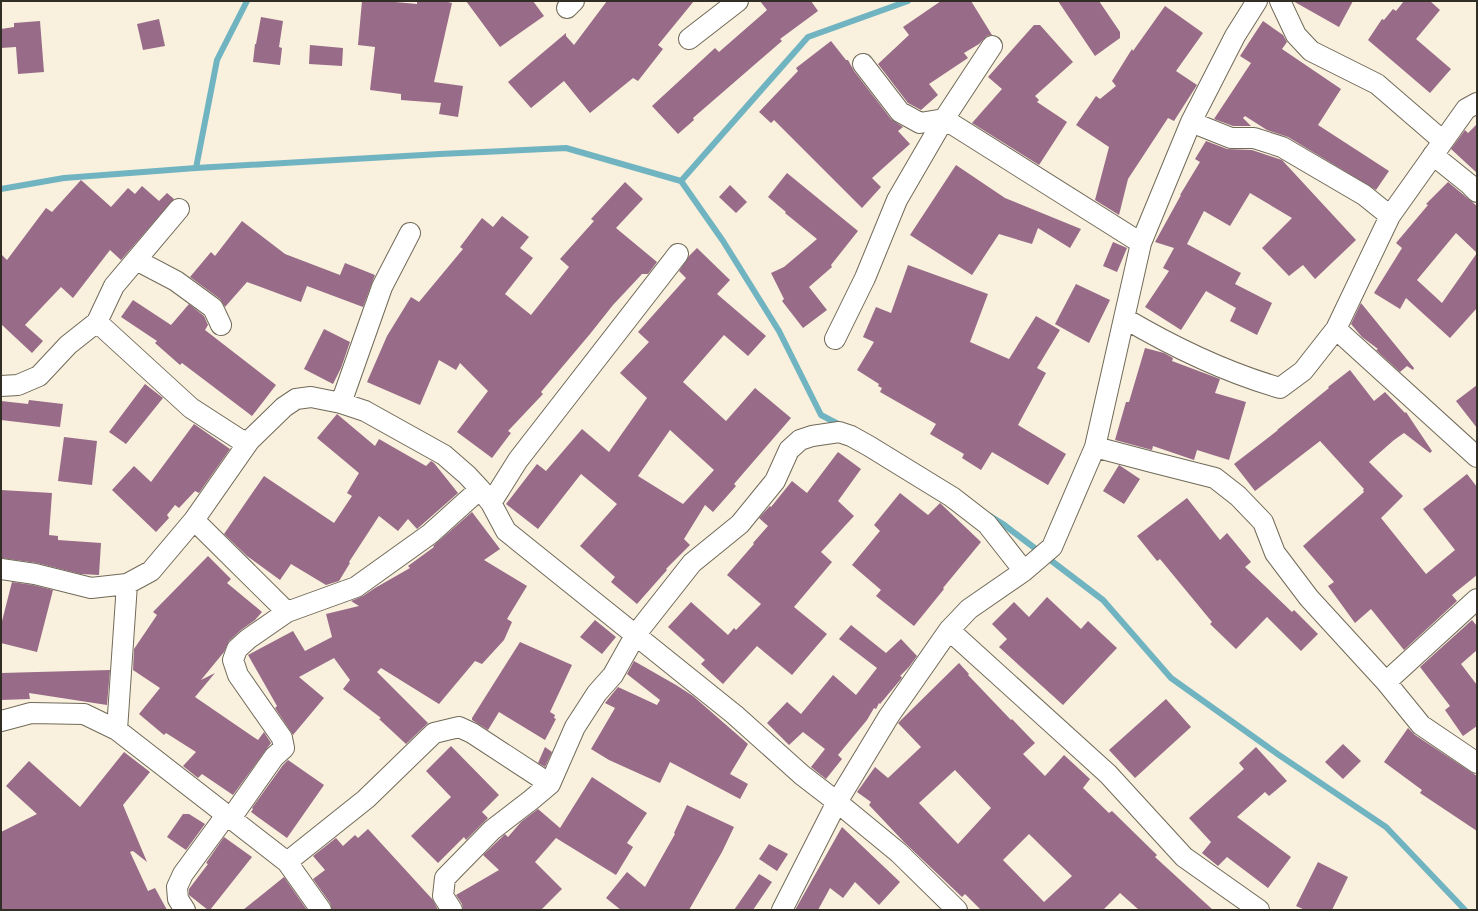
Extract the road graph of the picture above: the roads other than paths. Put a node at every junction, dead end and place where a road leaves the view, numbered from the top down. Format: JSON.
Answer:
{"nodes":[{"id":1,"x":738,"y":1,"type":"edge"},
{"id":2,"x":1257,"y":1,"type":"edge"},
{"id":3,"x":1280,"y":1,"type":"edge"},
{"id":4,"x":688,"y":39,"type":"dead end"},
{"id":5,"x":992,"y":46,"type":"dead end"},
{"id":6,"x":863,"y":64,"type":"dead end"},
{"id":7,"x":1477,"y":103,"type":"edge"},
{"id":8,"x":944,"y":119,"type":"junction"},
{"id":9,"x":1191,"y":122,"type":"junction"},
{"id":10,"x":1438,"y":148,"type":"junction"},
{"id":11,"x":1477,"y":192,"type":"edge"},
{"id":12,"x":179,"y":209,"type":"dead end"},
{"id":13,"x":1390,"y":216,"type":"junction"},
{"id":14,"x":410,"y":233,"type":"dead end"},
{"id":15,"x":1141,"y":244,"type":"junction"},
{"id":16,"x":678,"y":254,"type":"dead end"},
{"id":17,"x":136,"y":260,"type":"junction"},
{"id":18,"x":1124,"y":318,"type":"junction"},
{"id":19,"x":97,"y":322,"type":"junction"},
{"id":20,"x":221,"y":325,"type":"dead end"},
{"id":21,"x":1336,"y":329,"type":"junction"},
{"id":22,"x":835,"y":339,"type":"dead end"},
{"id":23,"x":1,"y":386,"type":"edge"},
{"id":24,"x":340,"y":403,"type":"junction"},
{"id":25,"x":250,"y":440,"type":"junction"},
{"id":26,"x":1095,"y":447,"type":"junction"},
{"id":27,"x":1477,"y":457,"type":"edge"},
{"id":28,"x":485,"y":496,"type":"junction"},
{"id":29,"x":194,"y":520,"type":"junction"},
{"id":30,"x":1,"y":570,"type":"edge"},
{"id":31,"x":1024,"y":571,"type":"junction"},
{"id":32,"x":126,"y":584,"type":"junction"},
{"id":33,"x":1477,"y":599,"type":"edge"},
{"id":34,"x":287,"y":612,"type":"junction"},
{"id":35,"x":949,"y":630,"type":"junction"},
{"id":36,"x":636,"y":634,"type":"junction"},
{"id":37,"x":1386,"y":682,"type":"junction"},
{"id":38,"x":1,"y":721,"type":"edge"},
{"id":39,"x":117,"y":730,"type":"junction"},
{"id":40,"x":1477,"y":763,"type":"edge"},
{"id":41,"x":550,"y":784,"type":"junction"},
{"id":42,"x":837,"y":802,"type":"junction"},
{"id":43,"x":229,"y":816,"type":"junction"},
{"id":44,"x":287,"y":862,"type":"junction"},
{"id":45,"x":185,"y":910,"type":"edge"},
{"id":46,"x":321,"y":910,"type":"edge"},
{"id":47,"x":452,"y":910,"type":"edge"},
{"id":48,"x":782,"y":910,"type":"edge"},
{"id":49,"x":957,"y":910,"type":"edge"},
{"id":50,"x":1259,"y":910,"type":"edge"}],
"edges":[{"from":1,"to":4,"type":"street"},
{"from":2,"to":9,"type":"street"},
{"from":3,"to":10,"type":"street"},
{"from":5,"to":8,"type":"street"},
{"from":6,"to":8,"type":"street"},
{"from":7,"to":10,"type":"street"},
{"from":8,"to":15,"type":"street"},
{"from":8,"to":22,"type":"street"},
{"from":9,"to":13,"type":"street"},
{"from":9,"to":15,"type":"street"},
{"from":10,"to":11,"type":"street"},
{"from":10,"to":13,"type":"street"},
{"from":12,"to":17,"type":"street"},
{"from":13,"to":21,"type":"street"},
{"from":14,"to":24,"type":"street"},
{"from":15,"to":18,"type":"street"},
{"from":16,"to":28,"type":"street"},
{"from":17,"to":19,"type":"street"},
{"from":17,"to":20,"type":"street"},
{"from":18,"to":21,"type":"street"},
{"from":18,"to":26,"type":"street"},
{"from":19,"to":23,"type":"street"},
{"from":19,"to":25,"type":"street"},
{"from":21,"to":27,"type":"street"},
{"from":24,"to":25,"type":"street"},
{"from":24,"to":28,"type":"street"},
{"from":25,"to":29,"type":"street"},
{"from":26,"to":31,"type":"street"},
{"from":26,"to":37,"type":"street"},
{"from":28,"to":34,"type":"street"},
{"from":28,"to":36,"type":"street"},
{"from":29,"to":32,"type":"street"},
{"from":29,"to":34,"type":"street"},
{"from":30,"to":32,"type":"street"},
{"from":31,"to":35,"type":"street"},
{"from":31,"to":36,"type":"street"},
{"from":32,"to":39,"type":"street"},
{"from":33,"to":37,"type":"street"},
{"from":34,"to":43,"type":"street"},
{"from":35,"to":42,"type":"street"},
{"from":35,"to":50,"type":"street"},
{"from":36,"to":41,"type":"street"},
{"from":36,"to":42,"type":"street"},
{"from":37,"to":40,"type":"street"},
{"from":38,"to":39,"type":"street"},
{"from":39,"to":43,"type":"street"},
{"from":41,"to":44,"type":"street"},
{"from":41,"to":47,"type":"street"},
{"from":42,"to":48,"type":"street"},
{"from":42,"to":49,"type":"street"},
{"from":43,"to":44,"type":"street"},
{"from":43,"to":45,"type":"street"},
{"from":44,"to":46,"type":"street"}]}
